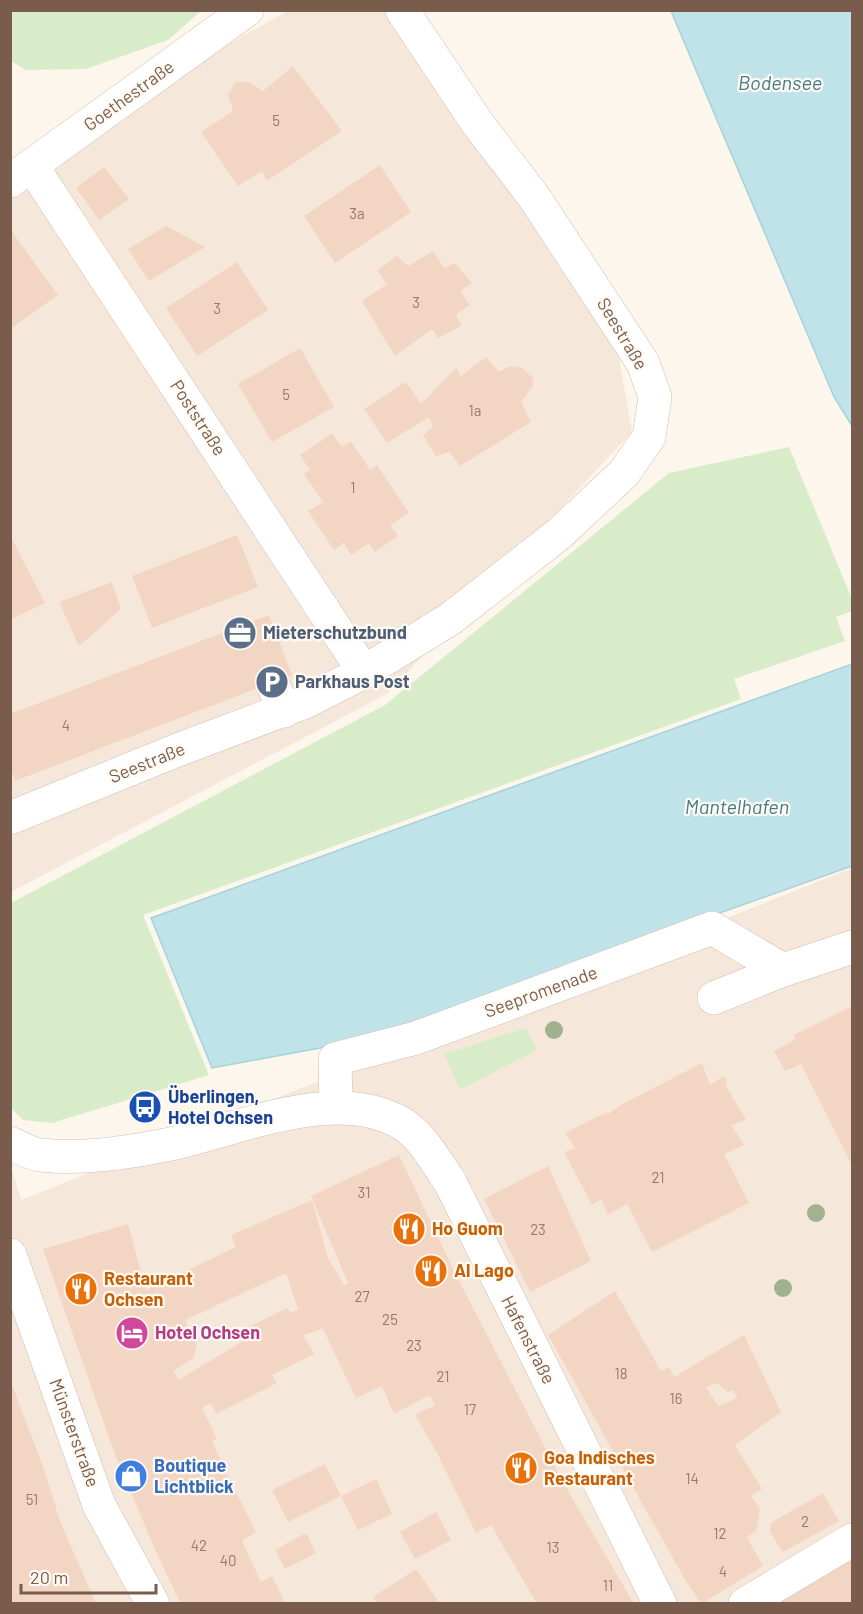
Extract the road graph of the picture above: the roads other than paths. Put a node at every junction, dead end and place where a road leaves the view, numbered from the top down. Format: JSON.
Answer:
{"nodes":[{"id":1,"x":247,"y":10,"type":"edge"},
{"id":2,"x":402,"y":10,"type":"edge"},
{"id":3,"x":21,"y":173,"type":"edge"},
{"id":4,"x":364,"y":672,"type":"junction"},
{"id":5,"x":10,"y":818,"type":"edge"},
{"id":6,"x":852,"y":947,"type":"edge"},
{"id":7,"x":783,"y":970,"type":"junction"},
{"id":8,"x":714,"y":998,"type":"dead end"},
{"id":9,"x":336,"y":1107,"type":"junction"},
{"id":10,"x":10,"y":1143,"type":"edge"},
{"id":11,"x":10,"y":1255,"type":"edge"},
{"id":12,"x":852,"y":1540,"type":"edge"},
{"id":13,"x":153,"y":1604,"type":"edge"},
{"id":14,"x":660,"y":1604,"type":"edge"},
{"id":15,"x":745,"y":1604,"type":"edge"}],
"edges":[{"from":1,"to":3,"type":"street","name":"Goethestraße"},
{"from":2,"to":4,"type":"street","name":"Seestraße"},
{"from":3,"to":4,"type":"street","name":"Poststraße"},
{"from":4,"to":5,"type":"street","name":"Seestraße"},
{"from":6,"to":7,"type":"street"},
{"from":7,"to":8,"type":"street"},
{"from":7,"to":9,"type":"street","name":"Seepromenade"},
{"from":9,"to":10,"type":"street","name":"Hafenstraße"},
{"from":9,"to":14,"type":"street","name":"Hafenstraße"},
{"from":11,"to":13,"type":"street","name":"Münsterstraße"},
{"from":12,"to":15,"type":"street"}]}
